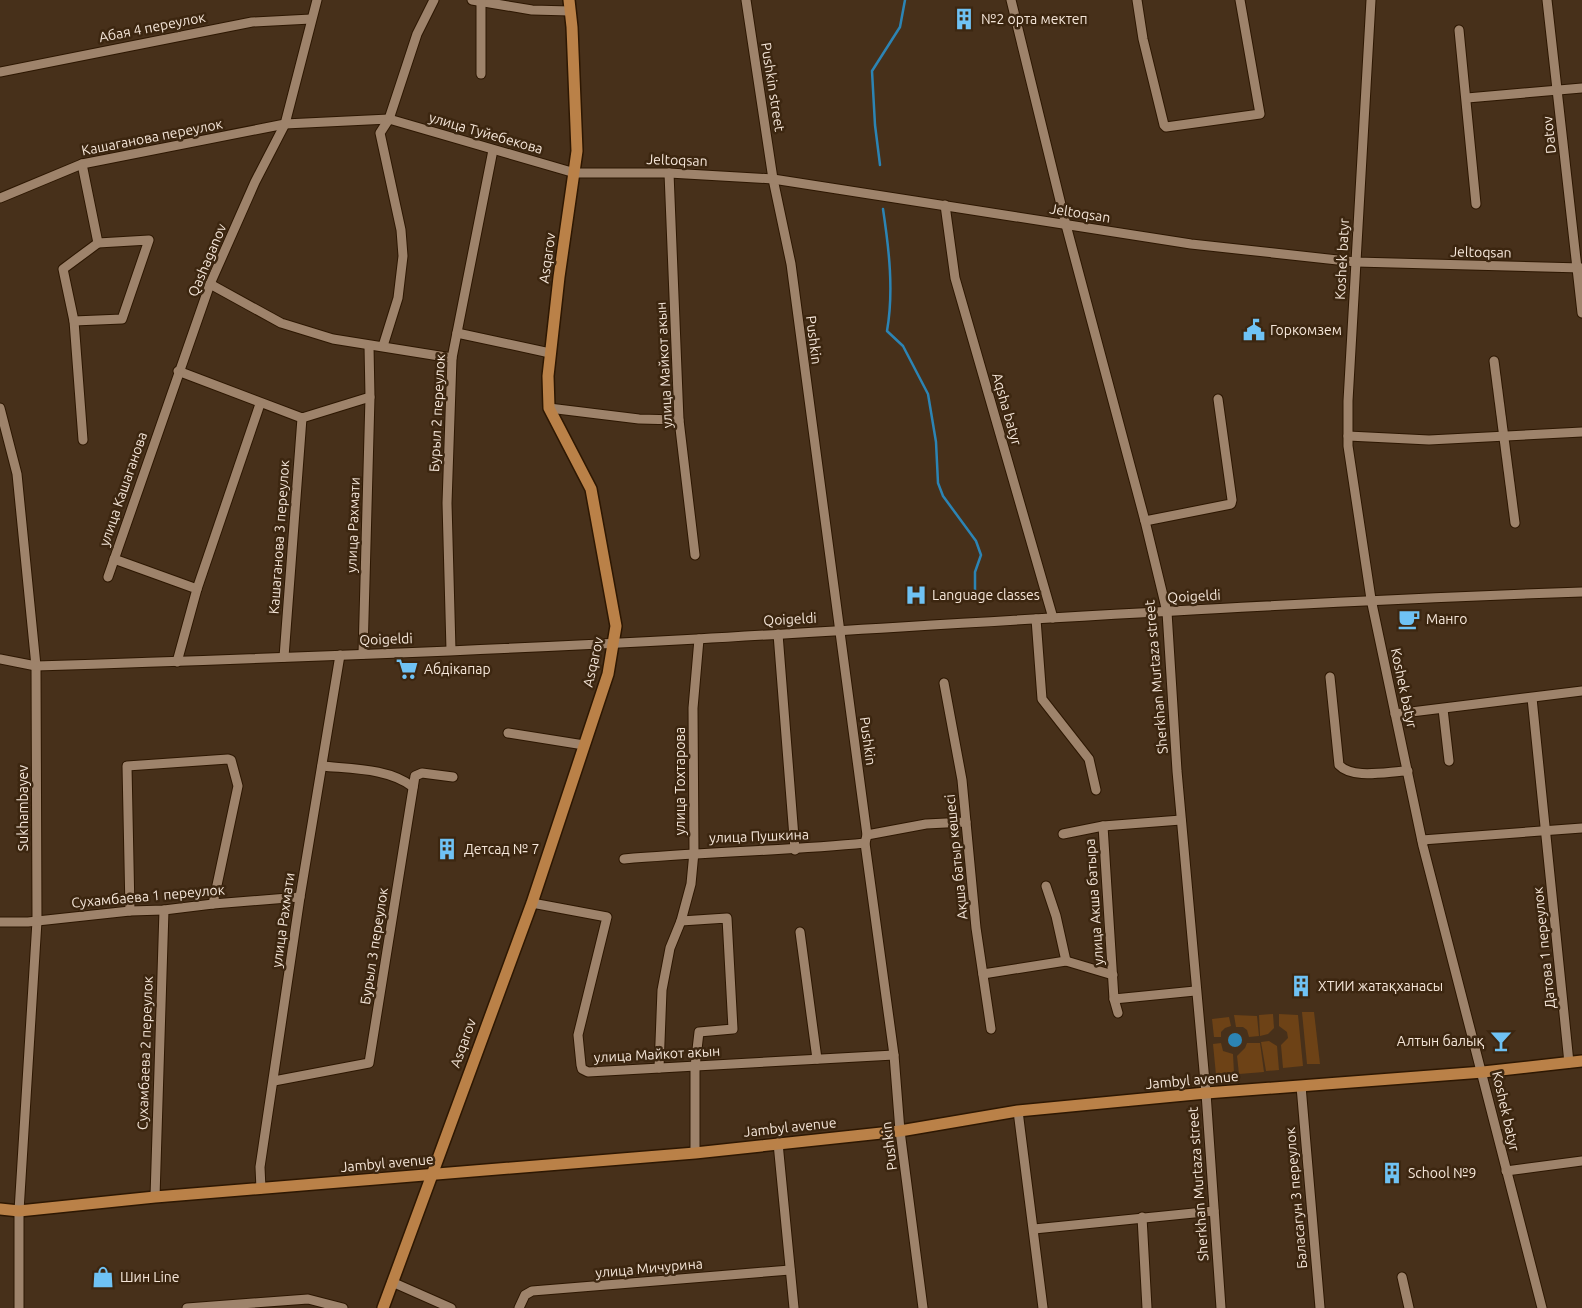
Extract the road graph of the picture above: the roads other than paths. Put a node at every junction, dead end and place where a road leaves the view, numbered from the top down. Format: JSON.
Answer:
{"nodes":[{"id":1,"x":317,"y":0,"type":"edge"},
{"id":2,"x":434,"y":0,"type":"edge"},
{"id":3,"x":746,"y":0,"type":"edge"},
{"id":4,"x":1011,"y":0,"type":"edge"},
{"id":5,"x":1137,"y":0,"type":"edge"},
{"id":6,"x":1240,"y":0,"type":"edge"},
{"id":7,"x":1371,"y":0,"type":"edge"},
{"id":8,"x":1547,"y":0,"type":"edge"},
{"id":9,"x":476,"y":1,"type":"edge"},
{"id":10,"x":570,"y":5,"type":"edge"},
{"id":11,"x":311,"y":19,"type":"junction"},
{"id":12,"x":1460,"y":30,"type":"dead end"},
{"id":13,"x":0,"y":72,"type":"edge"},
{"id":14,"x":480,"y":74,"type":"dead end"},
{"id":15,"x":1582,"y":88,"type":"edge"},
{"id":16,"x":1558,"y":91,"type":"junction"},
{"id":17,"x":1467,"y":98,"type":"junction"},
{"id":18,"x":389,"y":119,"type":"junction"},
{"id":19,"x":285,"y":124,"type":"junction"},
{"id":20,"x":493,"y":150,"type":"junction"},
{"id":21,"x":82,"y":164,"type":"junction"},
{"id":22,"x":575,"y":173,"type":"junction"},
{"id":23,"x":670,"y":173,"type":"junction"},
{"id":24,"x":773,"y":179,"type":"junction"},
{"id":25,"x":0,"y":198,"type":"edge"},
{"id":26,"x":1476,"y":204,"type":"dead end"},
{"id":27,"x":945,"y":205,"type":"junction"},
{"id":28,"x":1066,"y":225,"type":"junction"},
{"id":29,"x":98,"y":243,"type":"junction"},
{"id":30,"x":1356,"y":262,"type":"junction"},
{"id":31,"x":1579,"y":268,"type":"edge"},
{"id":32,"x":210,"y":284,"type":"junction"},
{"id":33,"x":1582,"y":313,"type":"edge"},
{"id":34,"x":74,"y":321,"type":"junction"},
{"id":35,"x":457,"y":334,"type":"junction"},
{"id":36,"x":369,"y":346,"type":"junction"},
{"id":37,"x":384,"y":346,"type":"junction"},
{"id":38,"x":550,"y":353,"type":"junction"},
{"id":39,"x":452,"y":358,"type":"junction"},
{"id":40,"x":1494,"y":361,"type":"dead end"},
{"id":41,"x":178,"y":371,"type":"junction"},
{"id":42,"x":370,"y":396,"type":"junction"},
{"id":43,"x":1218,"y":399,"type":"dead end"},
{"id":44,"x":260,"y":404,"type":"junction"},
{"id":45,"x":0,"y":408,"type":"edge"},
{"id":46,"x":549,"y":408,"type":"junction"},
{"id":47,"x":164,"y":411,"type":"joint"},
{"id":48,"x":302,"y":418,"type":"junction"},
{"id":49,"x":679,"y":420,"type":"junction"},
{"id":50,"x":1582,"y":432,"type":"edge"},
{"id":51,"x":1348,"y":436,"type":"junction"},
{"id":52,"x":1504,"y":437,"type":"junction"},
{"id":53,"x":83,"y":440,"type":"dead end"},
{"id":54,"x":1146,"y":521,"type":"junction"},
{"id":55,"x":1516,"y":523,"type":"dead end"},
{"id":56,"x":695,"y":554,"type":"dead end"},
{"id":57,"x":114,"y":559,"type":"junction"},
{"id":58,"x":108,"y":577,"type":"dead end"},
{"id":59,"x":197,"y":589,"type":"junction"},
{"id":60,"x":1582,"y":592,"type":"edge"},
{"id":61,"x":1371,"y":599,"type":"junction"},
{"id":62,"x":1167,"y":612,"type":"junction"},
{"id":63,"x":1054,"y":618,"type":"junction"},
{"id":64,"x":1036,"y":619,"type":"junction"},
{"id":65,"x":838,"y":630,"type":"junction"},
{"id":66,"x":778,"y":634,"type":"junction"},
{"id":67,"x":699,"y":639,"type":"junction"},
{"id":68,"x":613,"y":643,"type":"junction"},
{"id":69,"x":451,"y":650,"type":"junction"},
{"id":70,"x":363,"y":654,"type":"junction"},
{"id":71,"x":340,"y":655,"type":"junction"},
{"id":72,"x":284,"y":657,"type":"junction"},
{"id":73,"x":0,"y":659,"type":"edge"},
{"id":74,"x":178,"y":662,"type":"junction"},
{"id":75,"x":36,"y":666,"type":"junction"},
{"id":76,"x":1330,"y":677,"type":"dead end"},
{"id":77,"x":944,"y":683,"type":"dead end"},
{"id":78,"x":1582,"y":691,"type":"edge"},
{"id":79,"x":1532,"y":698,"type":"junction"},
{"id":80,"x":1443,"y":708,"type":"junction"},
{"id":81,"x":1396,"y":714,"type":"junction"},
{"id":82,"x":508,"y":733,"type":"dead end"},
{"id":83,"x":584,"y":745,"type":"junction"},
{"id":84,"x":1449,"y":761,"type":"dead end"},
{"id":85,"x":322,"y":766,"type":"junction"},
{"id":86,"x":1408,"y":771,"type":"junction"},
{"id":87,"x":453,"y":777,"type":"dead end"},
{"id":88,"x":413,"y":787,"type":"junction"},
{"id":89,"x":1096,"y":790,"type":"dead end"},
{"id":90,"x":1181,"y":820,"type":"junction"},
{"id":91,"x":966,"y":822,"type":"junction"},
{"id":92,"x":1103,"y":826,"type":"junction"},
{"id":93,"x":1582,"y":828,"type":"edge"},
{"id":94,"x":1546,"y":830,"type":"junction"},
{"id":95,"x":1063,"y":834,"type":"dead end"},
{"id":96,"x":866,"y":839,"type":"junction"},
{"id":97,"x":1422,"y":840,"type":"junction"},
{"id":98,"x":795,"y":850,"type":"junction"},
{"id":99,"x":694,"y":852,"type":"junction"},
{"id":100,"x":624,"y":859,"type":"dead end"},
{"id":101,"x":1046,"y":886,"type":"dead end"},
{"id":102,"x":300,"y":897,"type":"junction"},
{"id":103,"x":532,"y":903,"type":"junction"},
{"id":104,"x":213,"y":904,"type":"junction"},
{"id":105,"x":164,"y":910,"type":"junction"},
{"id":106,"x":130,"y":911,"type":"junction"},
{"id":107,"x":37,"y":921,"type":"junction"},
{"id":108,"x":680,"y":921,"type":"junction"},
{"id":109,"x":0,"y":922,"type":"edge"},
{"id":110,"x":800,"y":932,"type":"dead end"},
{"id":111,"x":1066,"y":961,"type":"junction"},
{"id":112,"x":983,"y":974,"type":"junction"},
{"id":113,"x":1113,"y":975,"type":"junction"},
{"id":114,"x":1195,"y":991,"type":"junction"},
{"id":115,"x":1114,"y":999,"type":"junction"},
{"id":116,"x":1118,"y":1013,"type":"dead end"},
{"id":117,"x":991,"y":1029,"type":"dead end"},
{"id":118,"x":894,"y":1055,"type":"junction"},
{"id":119,"x":817,"y":1059,"type":"junction"},
{"id":120,"x":1582,"y":1061,"type":"edge"},
{"id":121,"x":1569,"y":1063,"type":"junction"},
{"id":122,"x":695,"y":1067,"type":"junction"},
{"id":123,"x":659,"y":1068,"type":"junction"},
{"id":124,"x":1483,"y":1072,"type":"junction"},
{"id":125,"x":274,"y":1081,"type":"junction"},
{"id":126,"x":1301,"y":1086,"type":"junction"},
{"id":127,"x":1206,"y":1093,"type":"junction"},
{"id":128,"x":1018,"y":1112,"type":"junction"},
{"id":129,"x":900,"y":1131,"type":"junction"},
{"id":130,"x":778,"y":1143,"type":"junction"},
{"id":131,"x":695,"y":1153,"type":"junction"},
{"id":132,"x":1582,"y":1161,"type":"edge"},
{"id":133,"x":1506,"y":1171,"type":"junction"},
{"id":134,"x":430,"y":1175,"type":"junction"},
{"id":135,"x":261,"y":1189,"type":"junction"},
{"id":136,"x":155,"y":1197,"type":"junction"},
{"id":137,"x":0,"y":1208,"type":"edge"},
{"id":138,"x":19,"y":1211,"type":"junction"},
{"id":139,"x":1214,"y":1211,"type":"junction"},
{"id":140,"x":1142,"y":1217,"type":"junction"},
{"id":141,"x":1034,"y":1229,"type":"junction"},
{"id":142,"x":790,"y":1270,"type":"junction"},
{"id":143,"x":1402,"y":1276,"type":"dead end"},
{"id":144,"x":392,"y":1282,"type":"junction"},
{"id":145,"x":19,"y":1308,"type":"edge"},
{"id":146,"x":186,"y":1308,"type":"edge"},
{"id":147,"x":343,"y":1308,"type":"edge"},
{"id":148,"x":383,"y":1308,"type":"edge"},
{"id":149,"x":451,"y":1308,"type":"edge"},
{"id":150,"x":520,"y":1308,"type":"edge"},
{"id":151,"x":794,"y":1308,"type":"edge"},
{"id":152,"x":923,"y":1308,"type":"edge"},
{"id":153,"x":1042,"y":1308,"type":"edge"},
{"id":154,"x":1147,"y":1308,"type":"edge"},
{"id":155,"x":1221,"y":1308,"type":"edge"},
{"id":156,"x":1320,"y":1308,"type":"edge"},
{"id":157,"x":1409,"y":1308,"type":"edge"},
{"id":158,"x":1542,"y":1308,"type":"edge"}],
"edges":[{"from":1,"to":11,"type":"street","name":"Qashaganov"},
{"from":2,"to":18,"type":"street"},
{"from":3,"to":24,"type":"street","name":"Pushkin street"},
{"from":4,"to":28,"type":"street","name":"Sherkhan Murtaza street"},
{"from":5,"to":6,"type":"street"},
{"from":7,"to":30,"type":"street","name":"Koshek batyr"},
{"from":8,"to":16,"type":"street","name":"Datov"},
{"from":9,"to":10,"type":"street"},
{"from":9,"to":14,"type":"street"},
{"from":10,"to":22,"type":"main road","name":"Asqarov"},
{"from":11,"to":13,"type":"street","name":"Абая 4 переулок"},
{"from":11,"to":19,"type":"street","name":"Qashaganov"},
{"from":12,"to":17,"type":"street"},
{"from":15,"to":16,"type":"street"},
{"from":16,"to":17,"type":"street"},
{"from":16,"to":31,"type":"street","name":"Datov"},
{"from":17,"to":26,"type":"street"},
{"from":18,"to":19,"type":"street","name":"улица Туйебекова"},
{"from":18,"to":20,"type":"street","name":"улица Туйебекова"},
{"from":18,"to":37,"type":"street"},
{"from":19,"to":21,"type":"street","name":"Кашаганова переулок"},
{"from":19,"to":32,"type":"street","name":"Qashaganov"},
{"from":20,"to":22,"type":"street","name":"улица Туйебекова"},
{"from":20,"to":35,"type":"street","name":"Бурыл 2 переулок"},
{"from":21,"to":25,"type":"street","name":"Кашаганова переулок"},
{"from":21,"to":29,"type":"street"},
{"from":22,"to":23,"type":"street","name":"Jeltoqsan"},
{"from":22,"to":38,"type":"main road","name":"Asqarov"},
{"from":23,"to":24,"type":"street","name":"Jeltoqsan"},
{"from":23,"to":49,"type":"street","name":"улица Майкот акын"},
{"from":24,"to":27,"type":"street","name":"Jeltoqsan"},
{"from":24,"to":65,"type":"street","name":"Pushkin"},
{"from":27,"to":28,"type":"street","name":"Jeltoqsan"},
{"from":27,"to":63,"type":"street","name":"Aqsha batyr"},
{"from":28,"to":30,"type":"street","name":"Jeltoqsan"},
{"from":28,"to":54,"type":"street","name":"Sherkhan Murtaza street"},
{"from":29,"to":34,"type":"street"},
{"from":29,"to":34,"type":"street"},
{"from":30,"to":31,"type":"street","name":"Jeltoqsan"},
{"from":30,"to":51,"type":"street","name":"Koshek batyr"},
{"from":31,"to":33,"type":"street","name":"Datov"},
{"from":32,"to":36,"type":"street"},
{"from":32,"to":41,"type":"street","name":"Qashaganov"},
{"from":34,"to":53,"type":"street"},
{"from":35,"to":38,"type":"street"},
{"from":35,"to":39,"type":"street","name":"Бурыл 2 переулок"},
{"from":36,"to":37,"type":"street"},
{"from":36,"to":42,"type":"street"},
{"from":37,"to":39,"type":"street"},
{"from":38,"to":46,"type":"main road","name":"Asqarov"},
{"from":39,"to":69,"type":"street","name":"Бурыл 2 переулок"},
{"from":40,"to":52,"type":"street"},
{"from":41,"to":44,"type":"street"},
{"from":41,"to":47,"type":"street","name":"Qashaganov"},
{"from":42,"to":48,"type":"street"},
{"from":42,"to":70,"type":"street","name":"улица Рахмати"},
{"from":43,"to":54,"type":"street"},
{"from":44,"to":48,"type":"street"},
{"from":44,"to":59,"type":"street"},
{"from":45,"to":75,"type":"street","name":"Sukhambayev"},
{"from":46,"to":49,"type":"street"},
{"from":46,"to":68,"type":"main road","name":"Asqarov"},
{"from":47,"to":57,"type":"street","name":"улица Кашаганова"},
{"from":48,"to":72,"type":"street","name":"Кашаганова 3 переулок"},
{"from":49,"to":56,"type":"street","name":"улица Майкот акын"},
{"from":50,"to":52,"type":"street"},
{"from":51,"to":52,"type":"street"},
{"from":51,"to":61,"type":"street","name":"Koshek batyr"},
{"from":52,"to":55,"type":"street"},
{"from":54,"to":62,"type":"street","name":"Sherkhan Murtaza street"},
{"from":57,"to":58,"type":"street","name":"улица Кашаганова"},
{"from":57,"to":59,"type":"street"},
{"from":59,"to":74,"type":"street"},
{"from":60,"to":61,"type":"street","name":"Qoigeldi"},
{"from":61,"to":62,"type":"street","name":"Qoigeldi"},
{"from":61,"to":81,"type":"street","name":"Koshek batyr"},
{"from":62,"to":63,"type":"street","name":"Qoigeldi"},
{"from":62,"to":90,"type":"street","name":"Sherkhan Murtaza street"},
{"from":63,"to":64,"type":"street","name":"Qoigeldi"},
{"from":64,"to":65,"type":"street","name":"Qoigeldi"},
{"from":64,"to":89,"type":"street"},
{"from":65,"to":66,"type":"street","name":"Qoigeldi"},
{"from":65,"to":96,"type":"street","name":"Pushkin"},
{"from":66,"to":67,"type":"street","name":"Qoigeldi"},
{"from":66,"to":98,"type":"street"},
{"from":67,"to":68,"type":"street","name":"Qoigeldi"},
{"from":67,"to":99,"type":"street","name":"улица Тохтарова"},
{"from":68,"to":69,"type":"street","name":"Qoigeldi"},
{"from":68,"to":83,"type":"main road","name":"Asqarov"},
{"from":69,"to":70,"type":"street","name":"Qoigeldi"},
{"from":70,"to":71,"type":"street","name":"Qoigeldi"},
{"from":71,"to":72,"type":"street","name":"Qoigeldi"},
{"from":71,"to":85,"type":"street","name":"улица Рахмати"},
{"from":72,"to":74,"type":"street","name":"Qoigeldi"},
{"from":73,"to":75,"type":"street","name":"Qoigeldi"},
{"from":74,"to":75,"type":"street","name":"Qoigeldi"},
{"from":75,"to":107,"type":"street","name":"Sukhambayev"},
{"from":76,"to":86,"type":"street"},
{"from":77,"to":91,"type":"street","name":"Ақша батыр көшесі"},
{"from":78,"to":79,"type":"street"},
{"from":79,"to":80,"type":"street"},
{"from":79,"to":94,"type":"street","name":"Датова 1 переулок"},
{"from":80,"to":81,"type":"street"},
{"from":80,"to":84,"type":"street"},
{"from":81,"to":86,"type":"street","name":"Koshek batyr"},
{"from":82,"to":83,"type":"street"},
{"from":83,"to":103,"type":"main road","name":"Asqarov"},
{"from":85,"to":88,"type":"street"},
{"from":85,"to":102,"type":"street","name":"улица Рахмати"},
{"from":86,"to":97,"type":"street","name":"Koshek batyr"},
{"from":87,"to":88,"type":"street"},
{"from":88,"to":125,"type":"street","name":"Бурыл 3 переулок"},
{"from":90,"to":92,"type":"street"},
{"from":90,"to":114,"type":"street","name":"Sherkhan Murtaza street"},
{"from":91,"to":96,"type":"street","name":"улица Пушкина"},
{"from":91,"to":112,"type":"street","name":"Ақша батыр көшесі"},
{"from":92,"to":95,"type":"street"},
{"from":92,"to":113,"type":"street","name":"улица Акша батыра"},
{"from":93,"to":94,"type":"street"},
{"from":94,"to":97,"type":"street"},
{"from":94,"to":121,"type":"street","name":"Датова 1 переулок"},
{"from":96,"to":98,"type":"street","name":"улица Пушкина"},
{"from":96,"to":118,"type":"street","name":"Pushkin"},
{"from":97,"to":124,"type":"street","name":"Koshek batyr"},
{"from":98,"to":99,"type":"street","name":"улица Пушкина"},
{"from":99,"to":100,"type":"street","name":"улица Пушкина"},
{"from":99,"to":108,"type":"street","name":"улица Тохтарова"},
{"from":101,"to":111,"type":"street"},
{"from":102,"to":104,"type":"street","name":"Сухамбаева 1 переулок"},
{"from":102,"to":125,"type":"street","name":"улица Рахмати"},
{"from":103,"to":123,"type":"street","name":"улица Майкот акын"},
{"from":103,"to":134,"type":"main road","name":"Asqarov"},
{"from":104,"to":105,"type":"street","name":"Сухамбаева 1 переулок"},
{"from":104,"to":106,"type":"street"},
{"from":105,"to":106,"type":"street","name":"Сухамбаева 1 переулок"},
{"from":105,"to":136,"type":"street","name":"Сухамбаева 2 переулок"},
{"from":106,"to":107,"type":"street","name":"Сухамбаева 1 переулок"},
{"from":107,"to":109,"type":"street","name":"Сухамбаева 1 переулок"},
{"from":107,"to":138,"type":"street","name":"Sukhambayev"},
{"from":108,"to":122,"type":"street"},
{"from":108,"to":123,"type":"street","name":"улица Тохтарова"},
{"from":110,"to":119,"type":"street"},
{"from":111,"to":112,"type":"street","name":"улица Акша батыра"},
{"from":111,"to":113,"type":"street","name":"улица Акша батыра"},
{"from":112,"to":117,"type":"street","name":"Ақша батыр көшесі"},
{"from":113,"to":115,"type":"street","name":"улица Акша батыра"},
{"from":114,"to":115,"type":"street"},
{"from":114,"to":127,"type":"street","name":"Sherkhan Murtaza street"},
{"from":115,"to":116,"type":"street","name":"улица Акша батыра"},
{"from":118,"to":119,"type":"street","name":"улица Майкот акын"},
{"from":118,"to":129,"type":"street","name":"Pushkin"},
{"from":119,"to":122,"type":"street","name":"улица Майкот акын"},
{"from":120,"to":121,"type":"main road","name":"Jambyl avenue"},
{"from":121,"to":124,"type":"main road","name":"Jambyl avenue"},
{"from":122,"to":123,"type":"street","name":"улица Майкот акын"},
{"from":122,"to":131,"type":"street"},
{"from":124,"to":126,"type":"main road","name":"Jambyl avenue"},
{"from":124,"to":133,"type":"street","name":"Koshek batyr"},
{"from":125,"to":135,"type":"street","name":"улица Рахмати"},
{"from":126,"to":127,"type":"main road","name":"Jambyl avenue"},
{"from":126,"to":156,"type":"street","name":"Баласагун 3 переулок"},
{"from":127,"to":128,"type":"main road","name":"Jambyl avenue"},
{"from":127,"to":139,"type":"street","name":"Sherkhan Murtaza street"},
{"from":128,"to":129,"type":"main road","name":"Jambyl avenue"},
{"from":128,"to":141,"type":"street"},
{"from":129,"to":130,"type":"main road","name":"Jambyl avenue"},
{"from":129,"to":152,"type":"street","name":"Pushkin"},
{"from":130,"to":131,"type":"main road","name":"Jambyl avenue"},
{"from":130,"to":142,"type":"street"},
{"from":131,"to":134,"type":"main road","name":"Jambyl avenue"},
{"from":132,"to":133,"type":"street"},
{"from":133,"to":158,"type":"street","name":"Koshek batyr"},
{"from":134,"to":135,"type":"main road","name":"Jambyl avenue"},
{"from":134,"to":144,"type":"main road","name":"Asqarov"},
{"from":135,"to":136,"type":"main road","name":"Jambyl avenue"},
{"from":136,"to":138,"type":"main road","name":"Jambyl avenue"},
{"from":137,"to":138,"type":"main road","name":"Jambyl avenue"},
{"from":138,"to":145,"type":"street","name":"Sukhambayev"},
{"from":139,"to":140,"type":"street"},
{"from":139,"to":155,"type":"street","name":"Sherkhan Murtaza street"},
{"from":140,"to":141,"type":"street"},
{"from":140,"to":154,"type":"street"},
{"from":141,"to":153,"type":"street"},
{"from":142,"to":150,"type":"street","name":"улица Мичурина"},
{"from":142,"to":151,"type":"street"},
{"from":143,"to":157,"type":"street"},
{"from":144,"to":148,"type":"main road","name":"Asqarov"},
{"from":144,"to":149,"type":"street"},
{"from":146,"to":147,"type":"street"}]}
